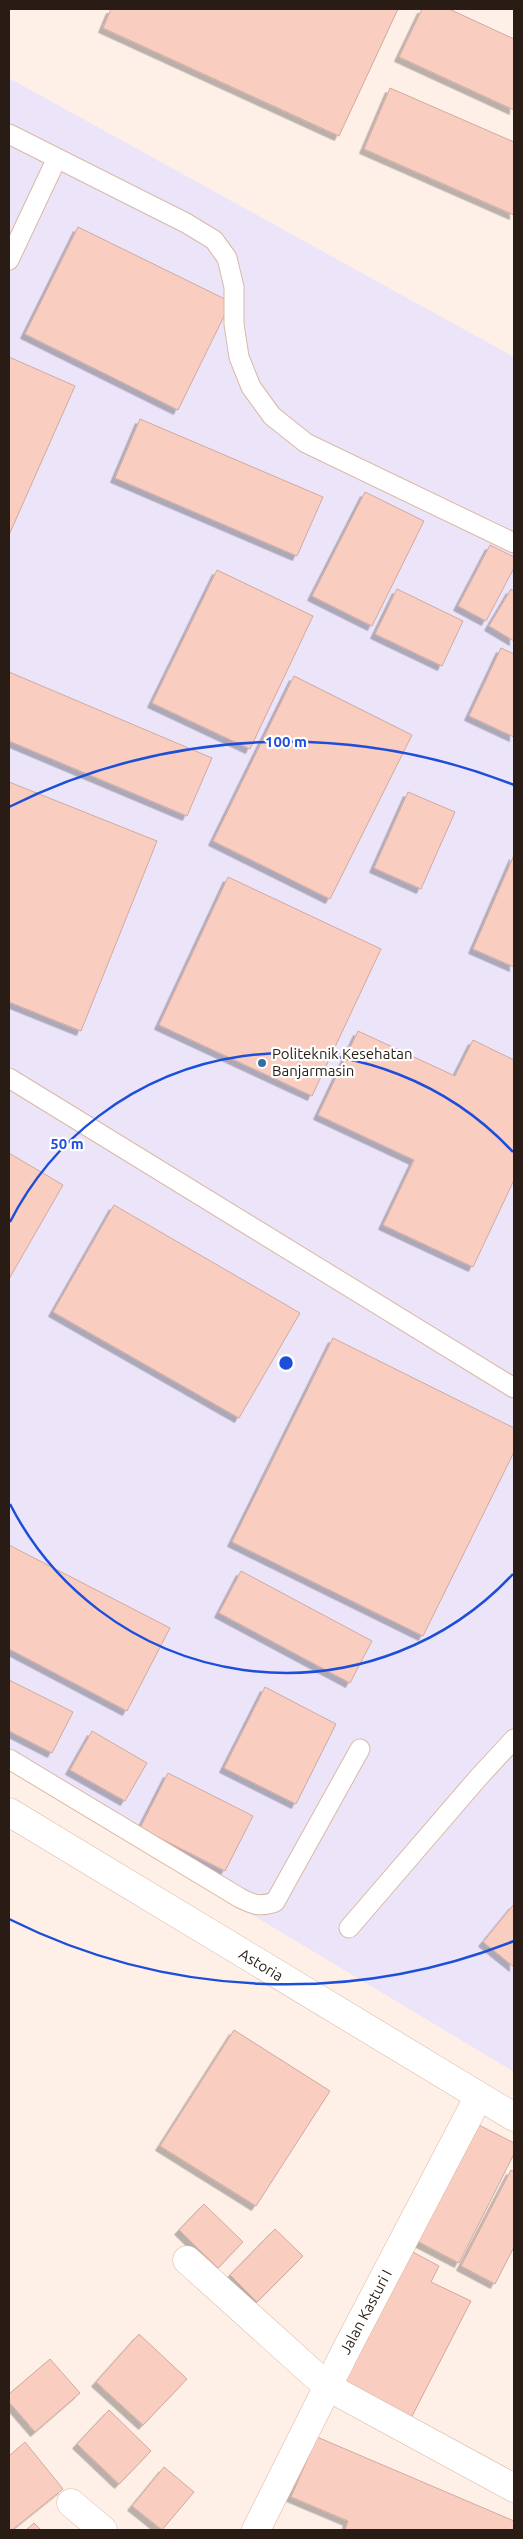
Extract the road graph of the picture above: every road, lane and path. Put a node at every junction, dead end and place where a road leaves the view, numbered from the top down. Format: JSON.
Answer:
{"nodes":[{"id":1,"x":9,"y":134,"type":"edge"},
{"id":2,"x":57,"y":158,"type":"junction"},
{"id":3,"x":9,"y":260,"type":"edge"},
{"id":4,"x":514,"y":543,"type":"edge"},
{"id":5,"x":9,"y":1078,"type":"edge"},
{"id":6,"x":514,"y":1388,"type":"edge"},
{"id":7,"x":514,"y":1739,"type":"edge"},
{"id":8,"x":360,"y":1749,"type":"dead end"},
{"id":9,"x":9,"y":1759,"type":"edge"},
{"id":10,"x":9,"y":1812,"type":"edge"},
{"id":11,"x":349,"y":1928,"type":"dead end"},
{"id":12,"x":479,"y":2096,"type":"junction"},
{"id":13,"x":514,"y":2117,"type":"edge"},
{"id":14,"x":187,"y":2260,"type":"dead end"},
{"id":15,"x":328,"y":2387,"type":"junction"},
{"id":16,"x":514,"y":2488,"type":"edge"},
{"id":17,"x":71,"y":2503,"type":"dead end"},
{"id":18,"x":103,"y":2530,"type":"edge"},
{"id":19,"x":256,"y":2530,"type":"edge"}],
"edges":[{"from":1,"to":2,"type":"lane"},
{"from":2,"to":3,"type":"lane"},
{"from":2,"to":4,"type":"lane"},
{"from":5,"to":6,"type":"lane"},
{"from":7,"to":11,"type":"lane"},
{"from":8,"to":9,"type":"lane"},
{"from":10,"to":12,"type":"street","name":"Astoria"},
{"from":12,"to":13,"type":"street","name":"Astoria"},
{"from":12,"to":15,"type":"street","name":"Jalan Kasturi I"},
{"from":14,"to":15,"type":"street"},
{"from":15,"to":16,"type":"street"},
{"from":15,"to":19,"type":"street","name":"Jalan Kasturi I"},
{"from":17,"to":18,"type":"street"}]}
